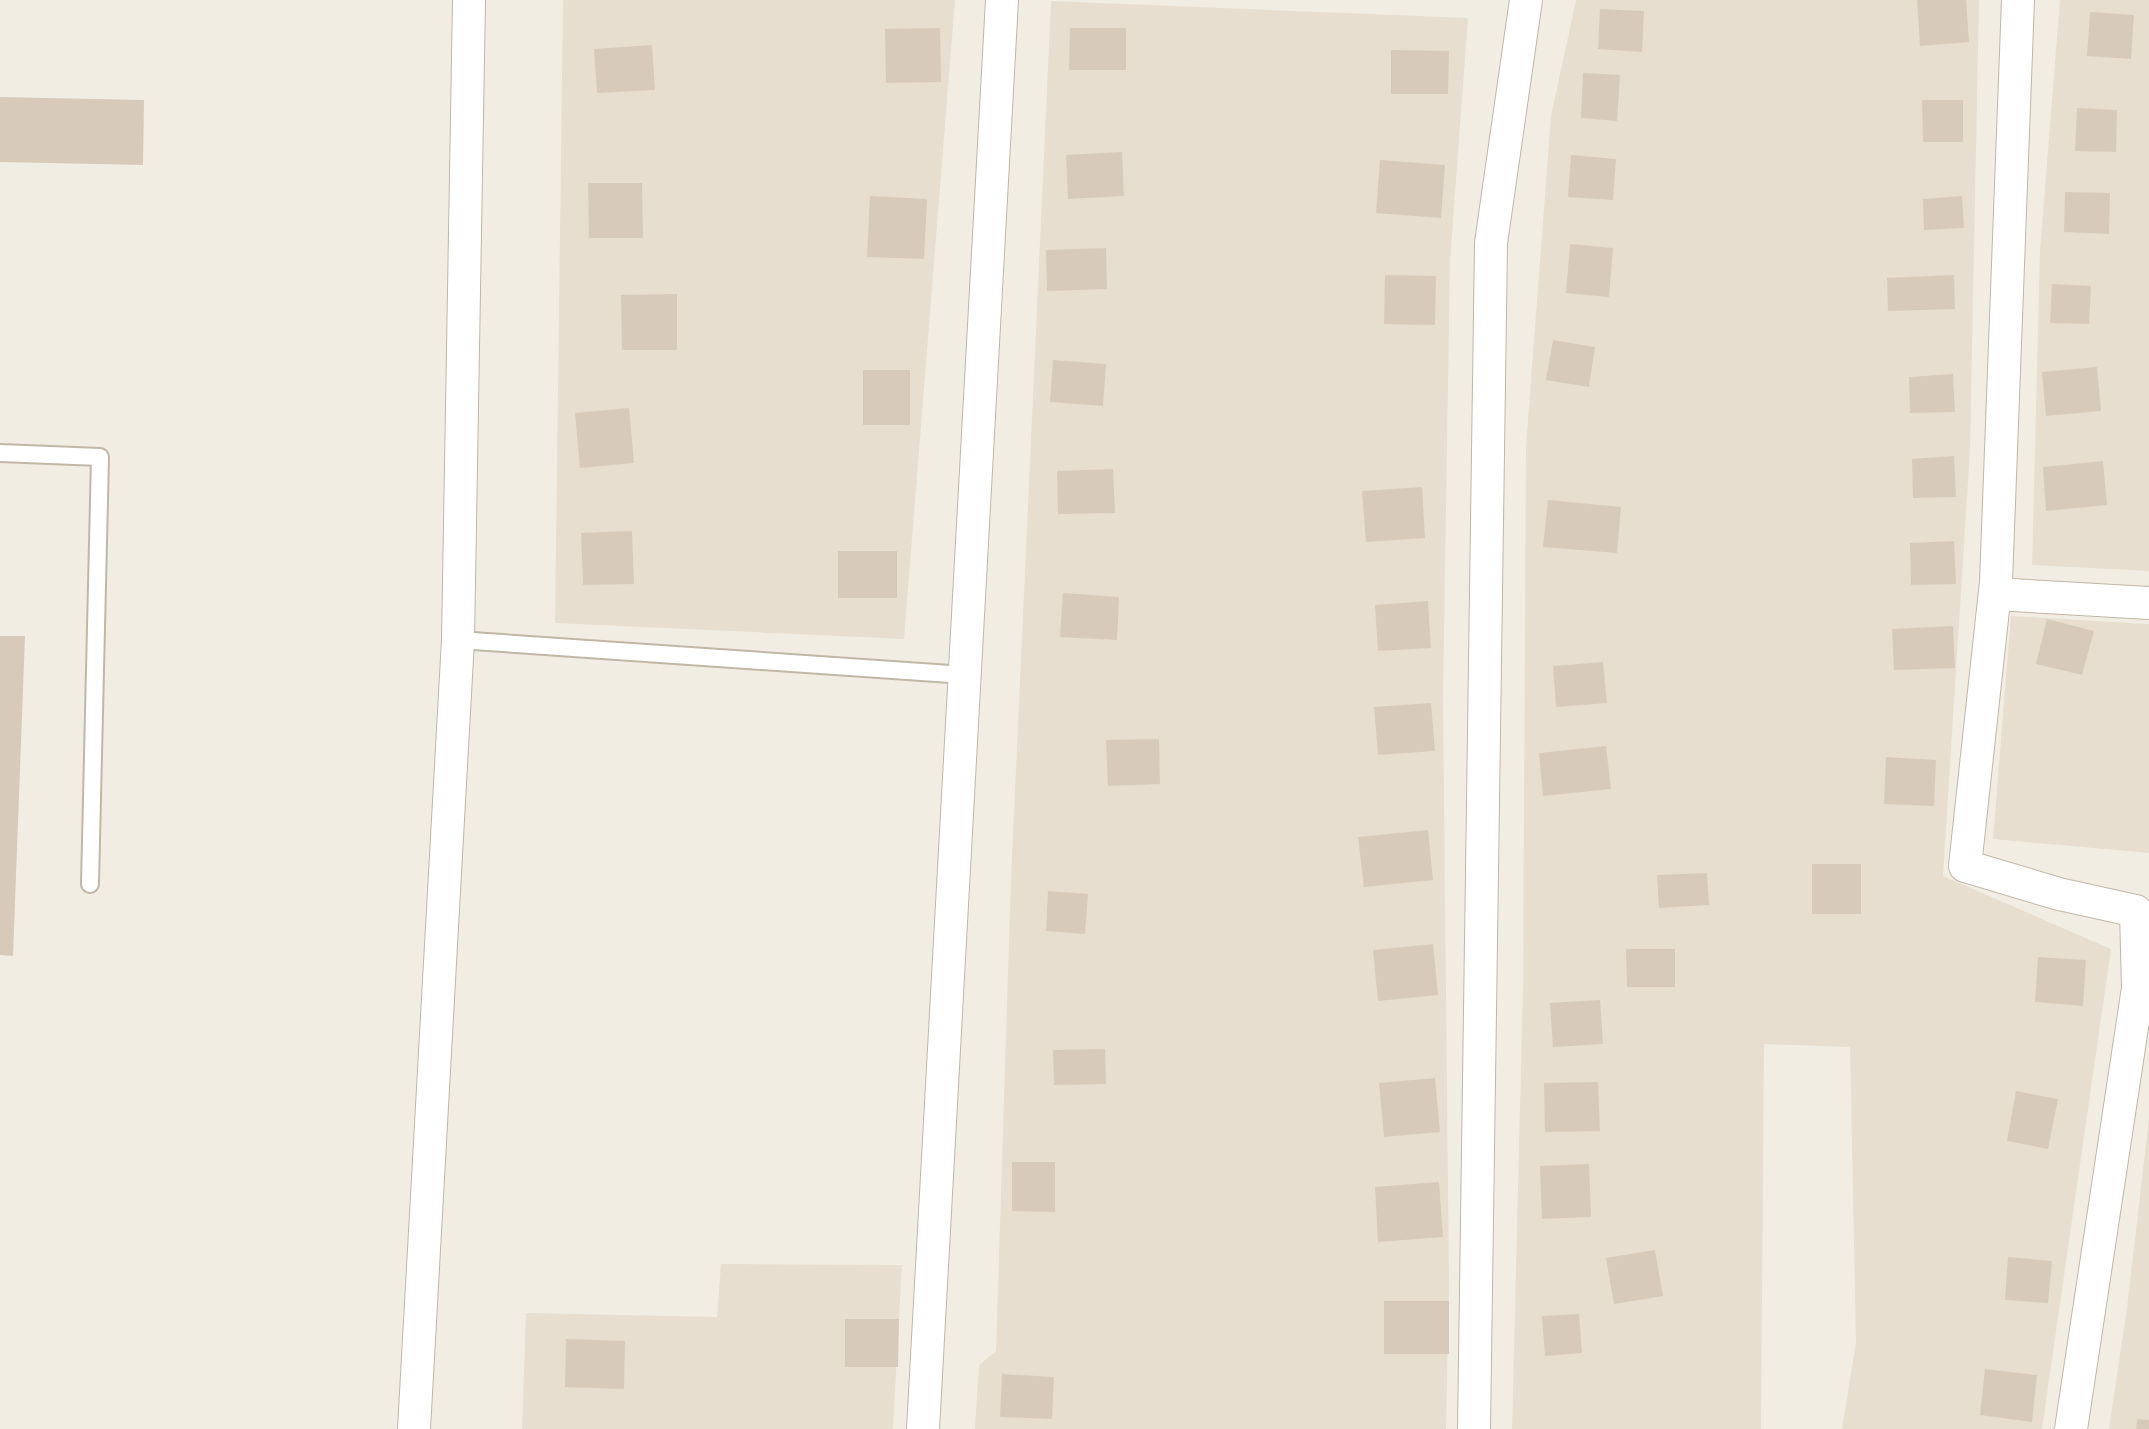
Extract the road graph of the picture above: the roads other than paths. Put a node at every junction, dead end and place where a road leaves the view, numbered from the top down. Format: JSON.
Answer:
{"nodes":[{"id":1,"x":469,"y":0,"type":"edge"},
{"id":2,"x":1002,"y":0,"type":"edge"},
{"id":3,"x":1526,"y":0,"type":"edge"},
{"id":4,"x":2018,"y":0,"type":"edge"},
{"id":5,"x":0,"y":453,"type":"edge"},
{"id":6,"x":1995,"y":594,"type":"junction"},
{"id":7,"x":2149,"y":603,"type":"edge"},
{"id":8,"x":458,"y":640,"type":"junction"},
{"id":9,"x":965,"y":675,"type":"junction"},
{"id":10,"x":90,"y":884,"type":"dead end"},
{"id":11,"x":414,"y":1429,"type":"edge"},
{"id":12,"x":923,"y":1429,"type":"edge"},
{"id":13,"x":1473,"y":1429,"type":"edge"},
{"id":14,"x":2071,"y":1429,"type":"edge"}],
"edges":[{"from":1,"to":8,"type":"street"},
{"from":2,"to":9,"type":"street"},
{"from":3,"to":13,"type":"street"},
{"from":4,"to":6,"type":"street"},
{"from":5,"to":10,"type":"lane"},
{"from":6,"to":7,"type":"street"},
{"from":6,"to":14,"type":"street"},
{"from":8,"to":9,"type":"lane"},
{"from":8,"to":11,"type":"street"},
{"from":9,"to":12,"type":"street"}]}
